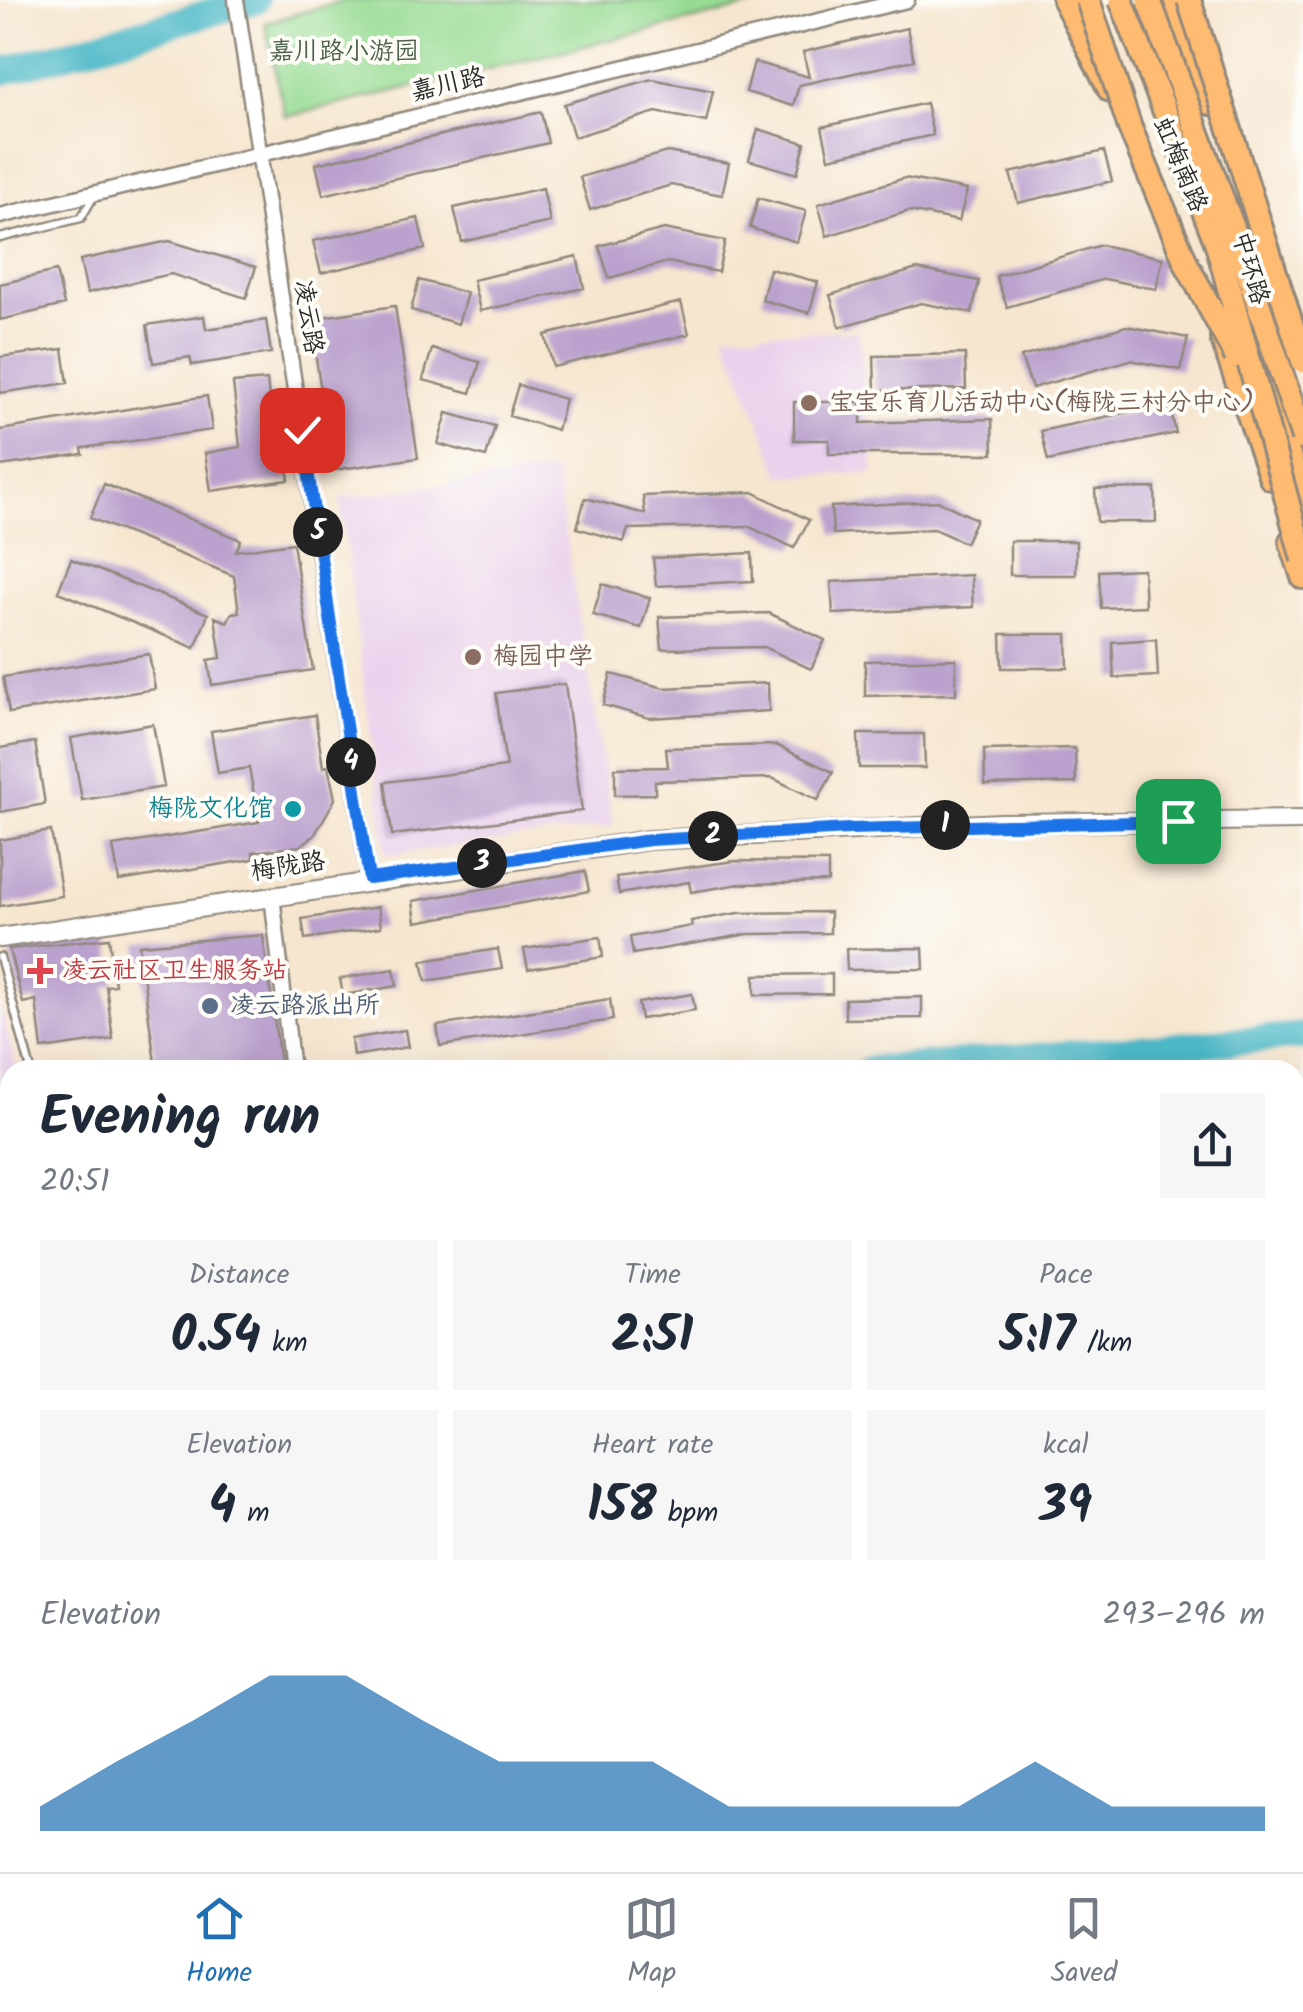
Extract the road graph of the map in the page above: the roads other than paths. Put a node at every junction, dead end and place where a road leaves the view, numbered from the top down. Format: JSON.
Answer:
{"nodes":[{"id":1,"x":236,"y":0,"type":"edge"},
{"id":2,"x":906,"y":0,"type":"edge"},
{"id":3,"x":1064,"y":0,"type":"edge"},
{"id":4,"x":1089,"y":0,"type":"edge"},
{"id":5,"x":1121,"y":0,"type":"edge"},
{"id":6,"x":1148,"y":0,"type":"edge"},
{"id":7,"x":1174,"y":0,"type":"edge"},
{"id":8,"x":1190,"y":0,"type":"edge"},
{"id":9,"x":1192,"y":51,"type":"junction"},
{"id":10,"x":1189,"y":94,"type":"junction"},
{"id":11,"x":1130,"y":128,"type":"junction"},
{"id":12,"x":259,"y":151,"type":"junction"},
{"id":13,"x":94,"y":194,"type":"junction"},
{"id":14,"x":1230,"y":213,"type":"junction"},
{"id":15,"x":0,"y":216,"type":"edge"},
{"id":16,"x":0,"y":238,"type":"edge"},
{"id":17,"x":1264,"y":257,"type":"junction"},
{"id":18,"x":1290,"y":359,"type":"edge"},
{"id":19,"x":1235,"y":368,"type":"junction"},
{"id":20,"x":1254,"y":390,"type":"junction"},
{"id":21,"x":1303,"y":438,"type":"edge"},
{"id":22,"x":1303,"y":500,"type":"edge"},
{"id":23,"x":1303,"y":559,"type":"edge"},
{"id":24,"x":1303,"y":576,"type":"edge"},
{"id":25,"x":1303,"y":820,"type":"edge"},
{"id":26,"x":369,"y":879,"type":"junction"},
{"id":27,"x":272,"y":895,"type":"junction"},
{"id":28,"x":0,"y":938,"type":"edge"},
{"id":29,"x":0,"y":956,"type":"edge"},
{"id":30,"x":29,"y":1060,"type":"edge"},
{"id":31,"x":291,"y":1060,"type":"edge"}],
"edges":[{"from":1,"to":12,"type":"street","name":"凌云路"},
{"from":2,"to":12,"type":"street","name":"嘉川路"},
{"from":3,"to":11,"type":"main road","bridge":true},
{"from":4,"to":11,"type":"main road","bridge":true},
{"from":4,"to":19,"type":"main road","name":"虹梅南路"},
{"from":5,"to":18,"type":"main road","name":"虹梅南路"},
{"from":5,"to":20,"type":"main road","name":"中环路","bridge":true},
{"from":6,"to":10,"type":"main road","name":"虹梅南路"},
{"from":6,"to":21,"type":"main road","name":"中环路","bridge":true},
{"from":7,"to":9,"type":"main road","name":"虹梅南路"},
{"from":8,"to":18,"type":"main road","bridge":true},
{"from":9,"to":10,"type":"main road"},
{"from":9,"to":17,"type":"main road","name":"虹梅南路"},
{"from":10,"to":14,"type":"main road","name":"虹梅南路"},
{"from":11,"to":20,"type":"main road","bridge":true},
{"from":12,"to":13,"type":"street","name":"嘉川路"},
{"from":12,"to":26,"type":"street","name":"凌云路"},
{"from":13,"to":15,"type":"street","name":"嘉川路"},
{"from":13,"to":16,"type":"lane"},
{"from":14,"to":17,"type":"main road"},
{"from":14,"to":18,"type":"main road","name":"虹梅南路"},
{"from":17,"to":18,"type":"main road","name":"虹梅南路"},
{"from":18,"to":19,"type":"street"},
{"from":18,"to":21,"type":"main road","name":"虹梅南路"},
{"from":18,"to":22,"type":"main road","name":"虹梅南路"},
{"from":19,"to":24,"type":"main road","name":"虹梅南路"},
{"from":20,"to":23,"type":"main road","name":"中环路","bridge":true},
{"from":25,"to":26,"type":"street","name":"梅陇路"},
{"from":26,"to":27,"type":"street","name":"梅陇路"},
{"from":27,"to":28,"type":"street","name":"梅陇路"},
{"from":27,"to":31,"type":"street"},
{"from":29,"to":30,"type":"lane"}]}
